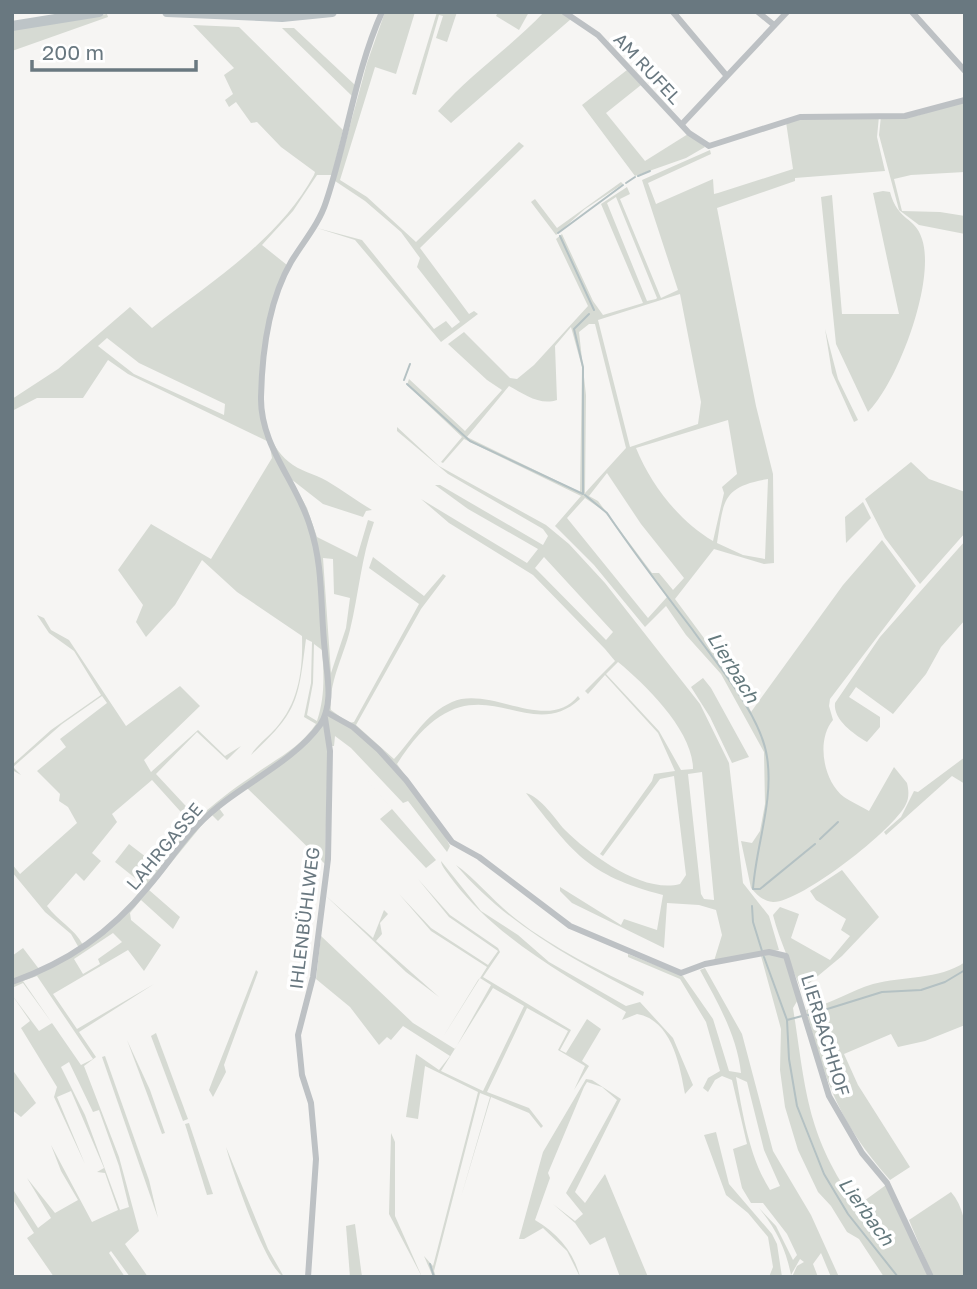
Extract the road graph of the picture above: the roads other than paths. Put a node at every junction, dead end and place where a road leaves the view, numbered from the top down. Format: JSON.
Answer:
{"nodes":[{"id":1,"x":99,"y":12,"type":"edge"},
{"id":2,"x":167,"y":12,"type":"edge"},
{"id":3,"x":332,"y":12,"type":"edge"},
{"id":4,"x":382,"y":12,"type":"edge"},
{"id":5,"x":564,"y":12,"type":"edge"},
{"id":6,"x":673,"y":12,"type":"edge"},
{"id":7,"x":758,"y":12,"type":"edge"},
{"id":8,"x":787,"y":12,"type":"edge"},
{"id":9,"x":914,"y":13,"type":"edge"},
{"id":10,"x":774,"y":25,"type":"junction"},
{"id":11,"x":12,"y":26,"type":"edge"},
{"id":12,"x":965,"y":71,"type":"edge"},
{"id":13,"x":726,"y":75,"type":"junction"},
{"id":14,"x":965,"y":100,"type":"edge"},
{"id":15,"x":682,"y":124,"type":"junction"},
{"id":16,"x":326,"y":715,"type":"junction"},
{"id":17,"x":319,"y":726,"type":"junction"},
{"id":18,"x":327,"y":729,"type":"junction"},
{"id":19,"x":12,"y":982,"type":"edge"},
{"id":20,"x":308,"y":1277,"type":"edge"},
{"id":21,"x":931,"y":1277,"type":"edge"}],
"edges":[{"from":1,"to":11,"type":"street"},
{"from":2,"to":3,"type":"street"},
{"from":4,"to":16,"type":"street","name":"IHLENBÜHLWEG"},
{"from":5,"to":15,"type":"street","name":"AM RUFEL"},
{"from":6,"to":13,"type":"street"},
{"from":7,"to":10,"type":"street"},
{"from":8,"to":10,"type":"street"},
{"from":9,"to":12,"type":"street"},
{"from":10,"to":13,"type":"street"},
{"from":13,"to":15,"type":"street"},
{"from":14,"to":15,"type":"street","name":"AM RUFEL"},
{"from":16,"to":17,"type":"street","name":"LAHRGASSE"},
{"from":16,"to":18,"type":"street","name":"IHLENBÜHLWEG"},
{"from":16,"to":21,"type":"street","name":"LIERBACHHOF"},
{"from":17,"to":18,"type":"street"},
{"from":17,"to":19,"type":"street","name":"LAHRGASSE"},
{"from":18,"to":20,"type":"street","name":"IHLENBÜHLWEG"}]}
